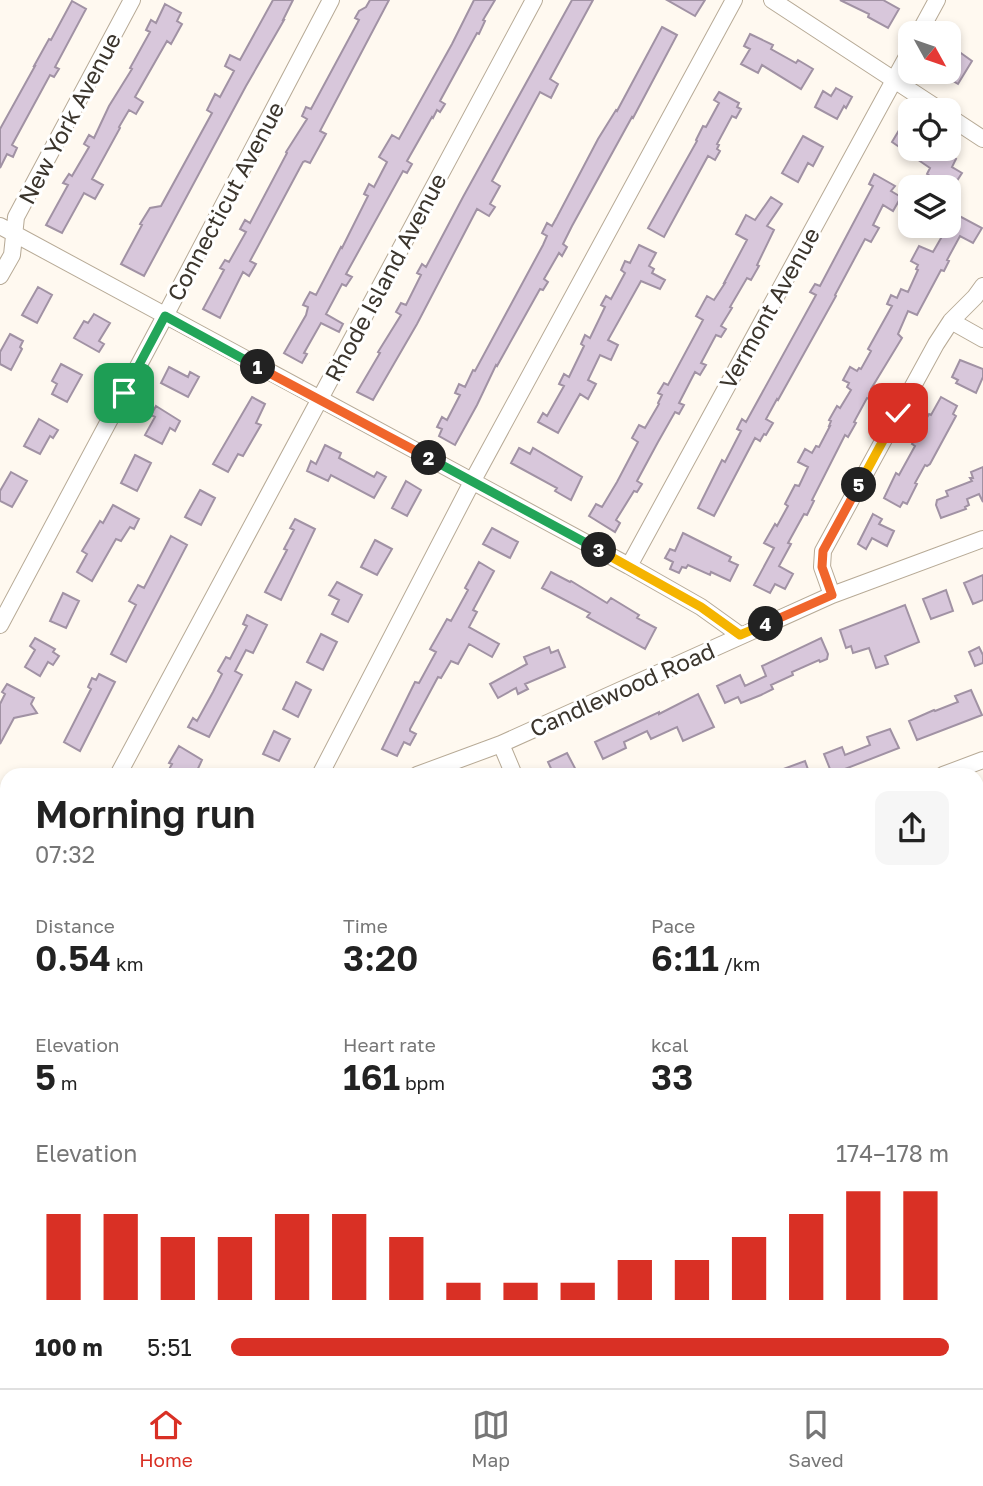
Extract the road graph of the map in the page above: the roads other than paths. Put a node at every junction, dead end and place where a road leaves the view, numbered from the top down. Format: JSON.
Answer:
{"nodes":[{"id":1,"x":132,"y":0,"type":"edge"},
{"id":2,"x":331,"y":0,"type":"edge"},
{"id":3,"x":534,"y":0,"type":"edge"},
{"id":4,"x":734,"y":0,"type":"edge"},
{"id":5,"x":772,"y":0,"type":"edge"},
{"id":6,"x":937,"y":0,"type":"edge"},
{"id":7,"x":926,"y":21,"type":"edge"},
{"id":8,"x":898,"y":73,"type":"edge"},
{"id":9,"x":894,"y":80,"type":"junction"},
{"id":10,"x":922,"y":98,"type":"edge"},
{"id":11,"x":961,"y":125,"type":"edge"},
{"id":12,"x":983,"y":139,"type":"edge"},
{"id":13,"x":7,"y":230,"type":"edge"},
{"id":14,"x":0,"y":276,"type":"edge"},
{"id":15,"x":983,"y":286,"type":"edge"},
{"id":16,"x":165,"y":316,"type":"junction"},
{"id":17,"x":951,"y":321,"type":"junction"},
{"id":18,"x":983,"y":339,"type":"edge"},
{"id":19,"x":320,"y":400,"type":"junction"},
{"id":20,"x":472,"y":482,"type":"junction"},
{"id":21,"x":983,"y":539,"type":"edge"},
{"id":22,"x":628,"y":566,"type":"junction"},
{"id":23,"x":832,"y":595,"type":"junction"},
{"id":24,"x":0,"y":625,"type":"edge"},
{"id":25,"x":740,"y":635,"type":"junction"},
{"id":26,"x":501,"y":744,"type":"junction"},
{"id":27,"x":983,"y":760,"type":"edge"},
{"id":28,"x":122,"y":768,"type":"edge"},
{"id":29,"x":324,"y":768,"type":"edge"},
{"id":30,"x":436,"y":768,"type":"edge"},
{"id":31,"x":511,"y":768,"type":"edge"},
{"id":32,"x":962,"y":768,"type":"edge"}],
"edges":[{"from":1,"to":13,"type":"street","name":"New York Avenue"},
{"from":2,"to":16,"type":"street","name":"Connecticut Avenue"},
{"from":3,"to":19,"type":"street","name":"Rhode Island Avenue"},
{"from":4,"to":20,"type":"street"},
{"from":5,"to":9,"type":"street"},
{"from":6,"to":7,"type":"street"},
{"from":8,"to":9,"type":"street","name":"Vermont Avenue"},
{"from":9,"to":10,"type":"street"},
{"from":9,"to":22,"type":"street","name":"Vermont Avenue"},
{"from":11,"to":12,"type":"street"},
{"from":13,"to":14,"type":"street","name":"New York Avenue"},
{"from":13,"to":16,"type":"street"},
{"from":15,"to":17,"type":"street"},
{"from":16,"to":19,"type":"street"},
{"from":16,"to":24,"type":"street","name":"Connecticut Avenue"},
{"from":17,"to":18,"type":"street"},
{"from":17,"to":23,"type":"street"},
{"from":19,"to":20,"type":"street"},
{"from":19,"to":28,"type":"street","name":"Rhode Island Avenue"},
{"from":20,"to":22,"type":"street"},
{"from":20,"to":29,"type":"street"},
{"from":21,"to":23,"type":"street","name":"Candlewood Road"},
{"from":22,"to":25,"type":"street"},
{"from":23,"to":25,"type":"street","name":"Candlewood Road"},
{"from":25,"to":26,"type":"street","name":"Candlewood Road"},
{"from":26,"to":30,"type":"street","name":"Candlewood Road"},
{"from":26,"to":31,"type":"street"},
{"from":27,"to":32,"type":"street"}]}
